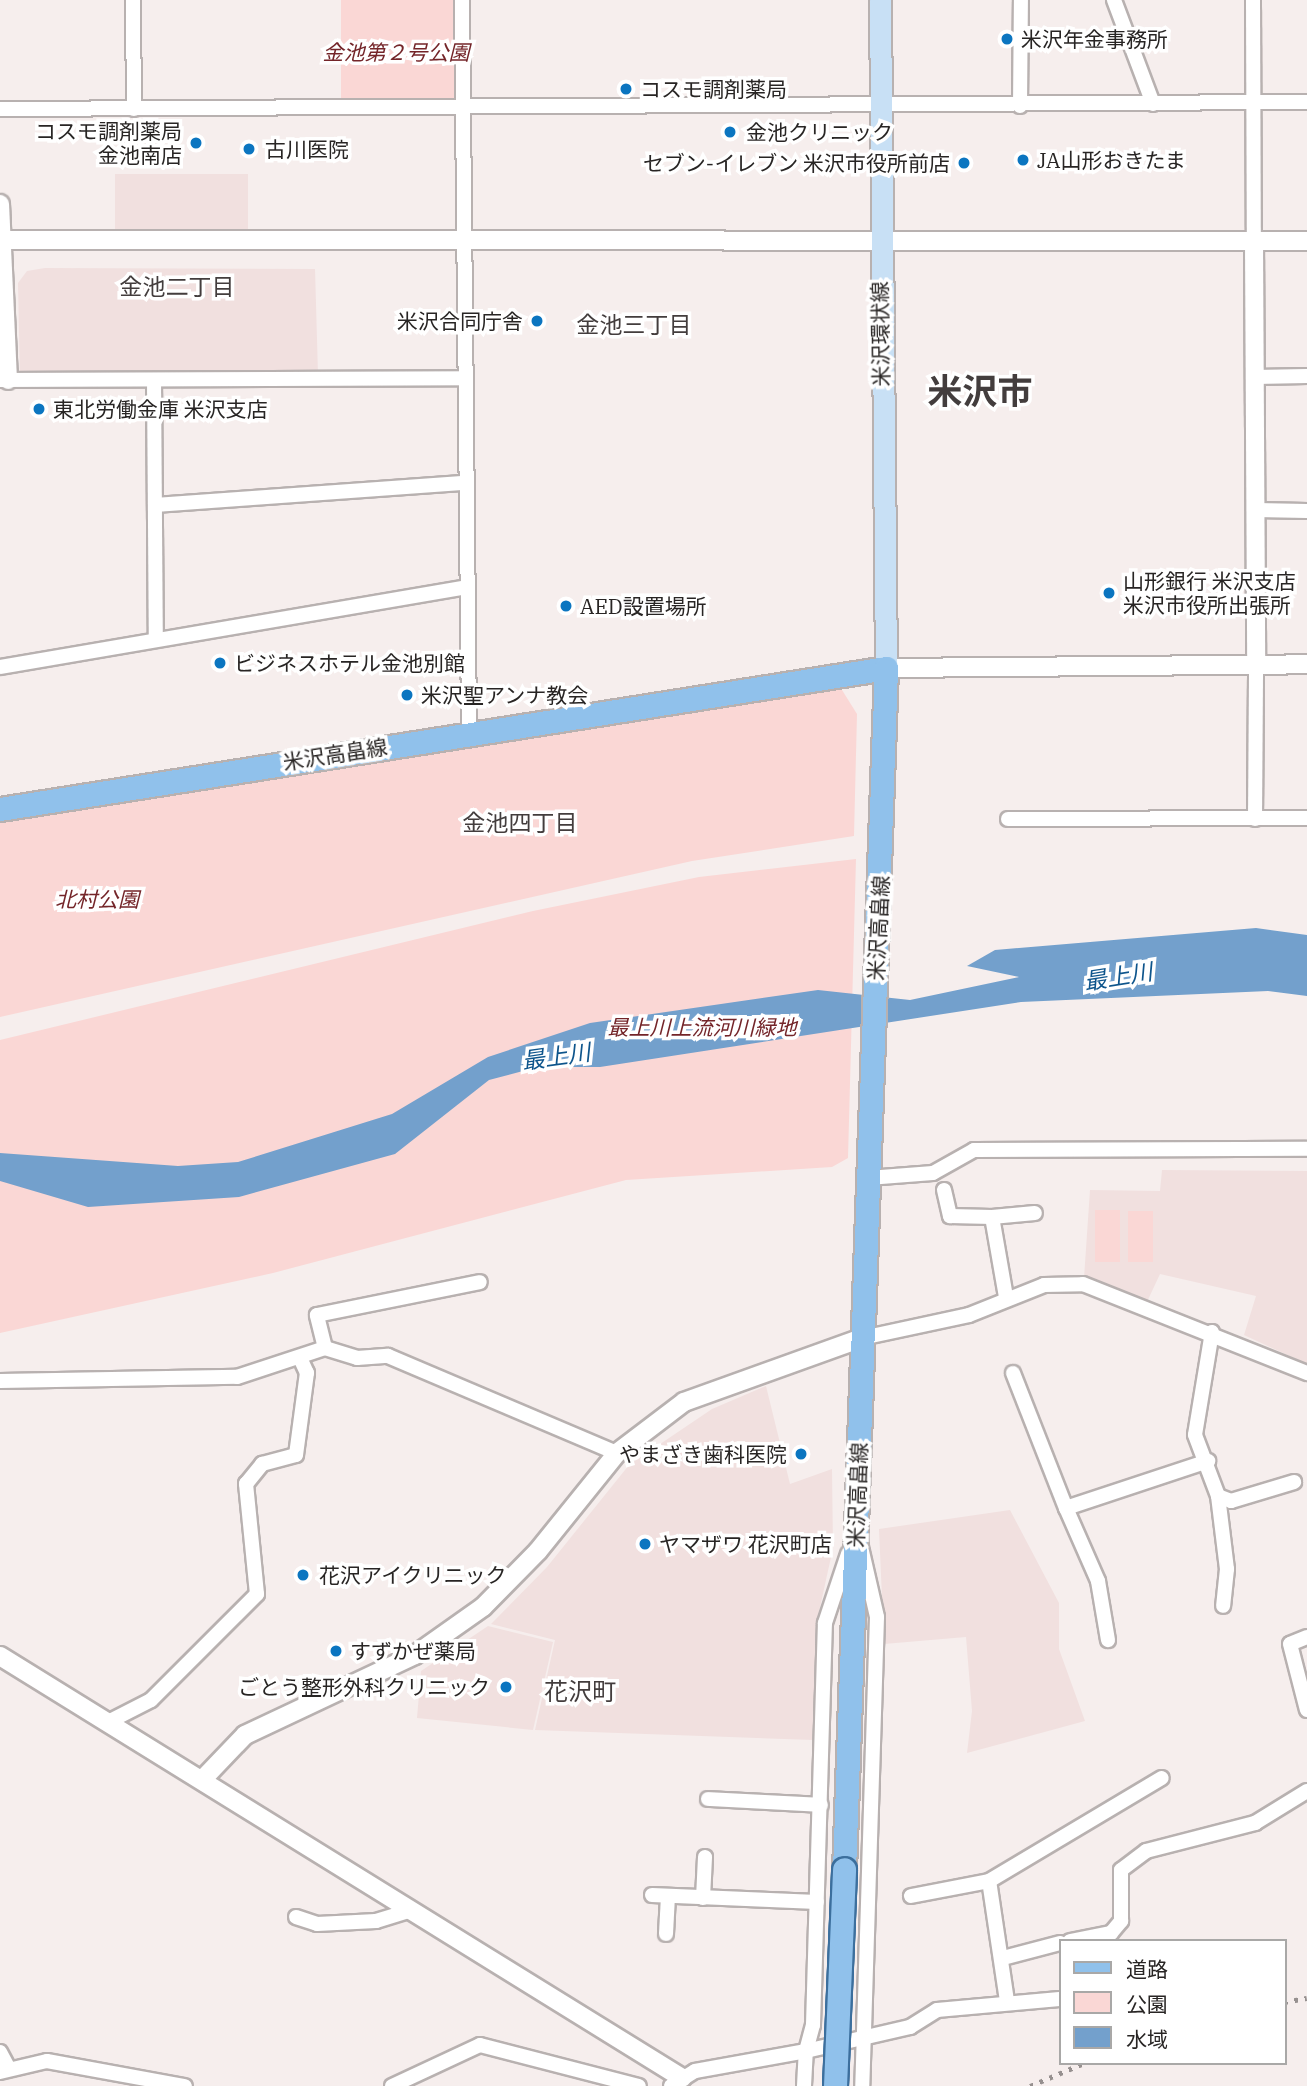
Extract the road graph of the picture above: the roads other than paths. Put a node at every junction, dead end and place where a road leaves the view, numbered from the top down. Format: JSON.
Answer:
{"nodes":[{"id":1,"x":133,"y":0,"type":"edge"},
{"id":2,"x":462,"y":0,"type":"edge"},
{"id":3,"x":880,"y":0,"type":"edge"},
{"id":4,"x":1021,"y":0,"type":"edge"},
{"id":5,"x":1114,"y":0,"type":"edge"},
{"id":6,"x":1253,"y":0,"type":"edge"},
{"id":7,"x":1307,"y":102,"type":"edge"},
{"id":8,"x":1253,"y":103,"type":"junction"},
{"id":9,"x":1153,"y":104,"type":"junction"},
{"id":10,"x":1020,"y":106,"type":"junction"},
{"id":11,"x":881,"y":107,"type":"junction"},
{"id":12,"x":134,"y":109,"type":"junction"},
{"id":13,"x":461,"y":109,"type":"junction"},
{"id":14,"x":0,"y":110,"type":"edge"},
{"id":15,"x":0,"y":204,"type":"edge"},
{"id":16,"x":1,"y":240,"type":"edge"},
{"id":17,"x":1307,"y":241,"type":"edge"},
{"id":18,"x":1254,"y":242,"type":"junction"},
{"id":19,"x":465,"y":243,"type":"junction"},
{"id":20,"x":879,"y":244,"type":"junction"},
{"id":21,"x":1307,"y":376,"type":"edge"},
{"id":22,"x":1255,"y":377,"type":"junction"},
{"id":23,"x":464,"y":378,"type":"junction"},
{"id":24,"x":4,"y":380,"type":"edge"},
{"id":25,"x":153,"y":380,"type":"junction"},
{"id":26,"x":465,"y":483,"type":"junction"},
{"id":27,"x":155,"y":505,"type":"junction"},
{"id":28,"x":1256,"y":510,"type":"junction"},
{"id":29,"x":1307,"y":511,"type":"edge"},
{"id":30,"x":464,"y":588,"type":"junction"},
{"id":31,"x":156,"y":639,"type":"junction"},
{"id":32,"x":1307,"y":664,"type":"edge"},
{"id":33,"x":1256,"y":665,"type":"junction"},
{"id":34,"x":0,"y":667,"type":"edge"},
{"id":35,"x":886,"y":668,"type":"junction"},
{"id":36,"x":469,"y":732,"type":"junction"},
{"id":37,"x":0,"y":809,"type":"edge"},
{"id":38,"x":1307,"y":818,"type":"edge"},
{"id":39,"x":1008,"y":819,"type":"dead end"},
{"id":40,"x":1255,"y":819,"type":"junction"},
{"id":41,"x":1307,"y":1149,"type":"edge"},
{"id":42,"x":868,"y":1167,"type":"junction"},
{"id":43,"x":944,"y":1190,"type":"dead end"},
{"id":44,"x":1035,"y":1213,"type":"dead end"},
{"id":45,"x":992,"y":1217,"type":"junction"},
{"id":46,"x":480,"y":1282,"type":"dead end"},
{"id":47,"x":1006,"y":1297,"type":"junction"},
{"id":48,"x":1212,"y":1332,"type":"junction"},
{"id":49,"x":862,"y":1338,"type":"junction"},
{"id":50,"x":325,"y":1348,"type":"junction"},
{"id":51,"x":301,"y":1360,"type":"junction"},
{"id":52,"x":1013,"y":1373,"type":"dead end"},
{"id":53,"x":1307,"y":1373,"type":"edge"},
{"id":54,"x":0,"y":1381,"type":"edge"},
{"id":55,"x":617,"y":1453,"type":"junction"},
{"id":56,"x":1208,"y":1461,"type":"junction"},
{"id":57,"x":1294,"y":1482,"type":"dead end"},
{"id":58,"x":1218,"y":1496,"type":"junction"},
{"id":59,"x":1066,"y":1508,"type":"junction"},
{"id":60,"x":856,"y":1529,"type":"junction"},
{"id":61,"x":1223,"y":1606,"type":"dead end"},
{"id":62,"x":1307,"y":1637,"type":"edge"},
{"id":63,"x":1108,"y":1640,"type":"dead end"},
{"id":64,"x":0,"y":1656,"type":"edge"},
{"id":65,"x":1307,"y":1710,"type":"edge"},
{"id":66,"x":113,"y":1720,"type":"junction"},
{"id":67,"x":1162,"y":1779,"type":"dead end"},
{"id":68,"x":202,"y":1780,"type":"junction"},
{"id":69,"x":1307,"y":1791,"type":"edge"},
{"id":70,"x":708,"y":1799,"type":"dead end"},
{"id":71,"x":821,"y":1805,"type":"junction"},
{"id":72,"x":705,"y":1857,"type":"dead end"},
{"id":73,"x":989,"y":1881,"type":"junction"},
{"id":74,"x":652,"y":1895,"type":"dead end"},
{"id":75,"x":668,"y":1896,"type":"junction"},
{"id":76,"x":911,"y":1896,"type":"dead end"},
{"id":77,"x":704,"y":1898,"type":"junction"},
{"id":78,"x":817,"y":1902,"type":"junction"},
{"id":79,"x":412,"y":1910,"type":"junction"},
{"id":80,"x":296,"y":1917,"type":"dead end"},
{"id":81,"x":666,"y":1934,"type":"dead end"},
{"id":82,"x":1080,"y":1939,"type":"edge"},
{"id":83,"x":1058,"y":1944,"type":"edge"},
{"id":84,"x":1003,"y":1958,"type":"junction"},
{"id":85,"x":1058,"y":1999,"type":"edge"},
{"id":86,"x":1007,"y":2001,"type":"junction"},
{"id":87,"x":865,"y":2037,"type":"junction"},
{"id":88,"x":0,"y":2052,"type":"edge"},
{"id":89,"x":806,"y":2052,"type":"junction"},
{"id":90,"x":5,"y":2071,"type":"edge"},
{"id":91,"x":589,"y":2081,"type":"edge"},
{"id":92,"x":682,"y":2083,"type":"edge"},
{"id":93,"x":185,"y":2086,"type":"edge"},
{"id":94,"x":392,"y":2086,"type":"edge"},
{"id":95,"x":639,"y":2086,"type":"edge"},
{"id":96,"x":804,"y":2086,"type":"edge"},
{"id":97,"x":835,"y":2086,"type":"edge"},
{"id":98,"x":862,"y":2086,"type":"edge"}],
"edges":[{"from":1,"to":12,"type":"street"},
{"from":2,"to":13,"type":"street"},
{"from":3,"to":11,"type":"main road","name":"米沢環状線"},
{"from":4,"to":10,"type":"street"},
{"from":5,"to":9,"type":"street"},
{"from":6,"to":8,"type":"street"},
{"from":7,"to":8,"type":"street"},
{"from":8,"to":9,"type":"street"},
{"from":8,"to":18,"type":"street"},
{"from":9,"to":10,"type":"street"},
{"from":10,"to":11,"type":"street"},
{"from":11,"to":13,"type":"street"},
{"from":11,"to":20,"type":"main road","name":"米沢環状線"},
{"from":12,"to":13,"type":"street"},
{"from":12,"to":14,"type":"street"},
{"from":13,"to":19,"type":"street"},
{"from":15,"to":16,"type":"street"},
{"from":16,"to":19,"type":"street"},
{"from":16,"to":24,"type":"street"},
{"from":17,"to":18,"type":"street"},
{"from":18,"to":20,"type":"street"},
{"from":18,"to":22,"type":"street"},
{"from":19,"to":20,"type":"street"},
{"from":19,"to":23,"type":"street"},
{"from":20,"to":35,"type":"main road","name":"米沢環状線"},
{"from":21,"to":22,"type":"street"},
{"from":22,"to":28,"type":"street"},
{"from":23,"to":25,"type":"street"},
{"from":23,"to":26,"type":"street"},
{"from":24,"to":25,"type":"street"},
{"from":25,"to":27,"type":"street"},
{"from":26,"to":27,"type":"street"},
{"from":26,"to":30,"type":"street"},
{"from":27,"to":31,"type":"street"},
{"from":28,"to":29,"type":"street"},
{"from":28,"to":33,"type":"street"},
{"from":30,"to":31,"type":"street"},
{"from":30,"to":36,"type":"street"},
{"from":31,"to":34,"type":"street"},
{"from":32,"to":33,"type":"street"},
{"from":33,"to":35,"type":"street"},
{"from":33,"to":40,"type":"street"},
{"from":35,"to":36,"type":"main road","name":"米沢高畠線"},
{"from":35,"to":42,"type":"main road","name":"米沢高畠線"},
{"from":36,"to":37,"type":"main road","name":"米沢高畠線"},
{"from":38,"to":40,"type":"street"},
{"from":39,"to":40,"type":"street"},
{"from":41,"to":42,"type":"street"},
{"from":42,"to":49,"type":"main road","name":"米沢高畠線"},
{"from":43,"to":45,"type":"street"},
{"from":44,"to":45,"type":"street"},
{"from":45,"to":47,"type":"street"},
{"from":46,"to":50,"type":"street"},
{"from":47,"to":48,"type":"street"},
{"from":47,"to":49,"type":"street"},
{"from":48,"to":53,"type":"street"},
{"from":48,"to":56,"type":"street"},
{"from":49,"to":55,"type":"street"},
{"from":49,"to":60,"type":"main road","name":"米沢高畠線"},
{"from":50,"to":51,"type":"street"},
{"from":50,"to":55,"type":"street"},
{"from":51,"to":54,"type":"street"},
{"from":51,"to":66,"type":"street"},
{"from":52,"to":59,"type":"street"},
{"from":55,"to":68,"type":"street"},
{"from":56,"to":58,"type":"street"},
{"from":56,"to":59,"type":"street"},
{"from":57,"to":58,"type":"street"},
{"from":58,"to":61,"type":"street"},
{"from":59,"to":63,"type":"street"},
{"from":60,"to":71,"type":"street"},
{"from":60,"to":87,"type":"street"},
{"from":60,"to":97,"type":"main road","name":"米沢高畠線","bridge":true},
{"from":62,"to":65,"type":"street"},
{"from":64,"to":66,"type":"street"},
{"from":66,"to":68,"type":"street"},
{"from":67,"to":73,"type":"street"},
{"from":68,"to":79,"type":"street"},
{"from":69,"to":82,"type":"street"},
{"from":70,"to":71,"type":"street"},
{"from":71,"to":78,"type":"street"},
{"from":72,"to":77,"type":"street"},
{"from":73,"to":76,"type":"street"},
{"from":73,"to":84,"type":"street"},
{"from":74,"to":75,"type":"street"},
{"from":75,"to":77,"type":"street"},
{"from":75,"to":81,"type":"street"},
{"from":77,"to":78,"type":"street"},
{"from":78,"to":89,"type":"street"},
{"from":79,"to":80,"type":"street"},
{"from":79,"to":92,"type":"street"},
{"from":83,"to":84,"type":"street"},
{"from":84,"to":86,"type":"street"},
{"from":85,"to":86,"type":"street"},
{"from":86,"to":87,"type":"street"},
{"from":87,"to":89,"type":"street"},
{"from":87,"to":98,"type":"street"},
{"from":88,"to":90,"type":"street"},
{"from":89,"to":92,"type":"street"},
{"from":89,"to":96,"type":"street"},
{"from":90,"to":93,"type":"street"},
{"from":91,"to":94,"type":"street"},
{"from":91,"to":95,"type":"street"}]}
